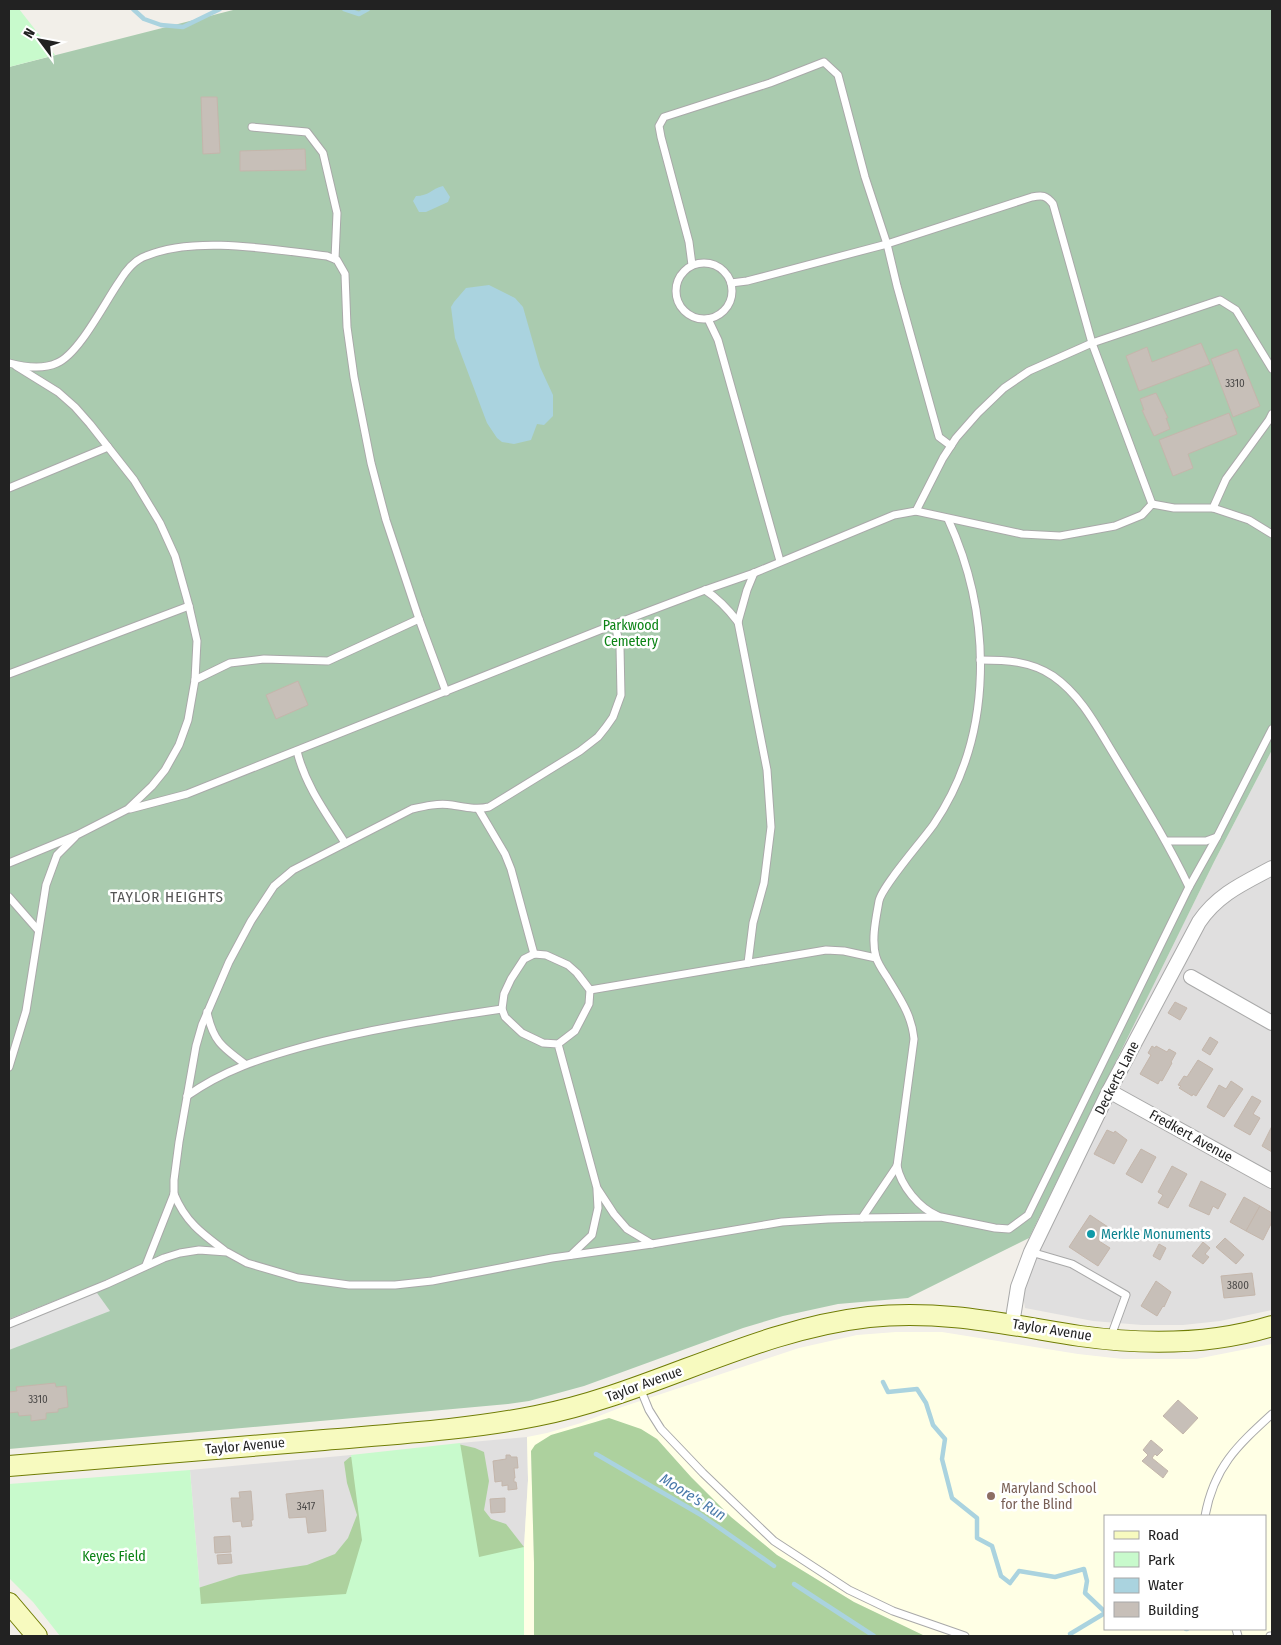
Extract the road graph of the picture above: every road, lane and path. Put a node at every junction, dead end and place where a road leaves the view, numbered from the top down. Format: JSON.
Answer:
{"nodes":[{"id":1,"x":252,"y":127,"type":"dead end"},
{"id":2,"x":887,"y":244,"type":"junction"},
{"id":3,"x":334,"y":259,"type":"junction"},
{"id":4,"x":692,"y":265,"type":"junction"},
{"id":5,"x":731,"y":283,"type":"junction"},
{"id":6,"x":708,"y":319,"type":"junction"},
{"id":7,"x":1092,"y":342,"type":"junction"},
{"id":8,"x":11,"y":363,"type":"edge"},
{"id":9,"x":1272,"y":369,"type":"edge"},
{"id":10,"x":1272,"y":414,"type":"edge"},
{"id":11,"x":951,"y":446,"type":"junction"},
{"id":12,"x":108,"y":447,"type":"junction"},
{"id":13,"x":9,"y":488,"type":"edge"},
{"id":14,"x":1152,"y":504,"type":"junction"},
{"id":15,"x":1213,"y":508,"type":"junction"},
{"id":16,"x":916,"y":511,"type":"junction"},
{"id":17,"x":948,"y":519,"type":"junction"},
{"id":18,"x":1272,"y":534,"type":"edge"},
{"id":19,"x":780,"y":561,"type":"junction"},
{"id":20,"x":754,"y":573,"type":"junction"},
{"id":21,"x":705,"y":590,"type":"junction"},
{"id":22,"x":189,"y":606,"type":"junction"},
{"id":23,"x":419,"y":619,"type":"junction"},
{"id":24,"x":738,"y":622,"type":"junction"},
{"id":25,"x":615,"y":624,"type":"junction"},
{"id":26,"x":980,"y":660,"type":"junction"},
{"id":27,"x":9,"y":674,"type":"edge"},
{"id":28,"x":195,"y":680,"type":"junction"},
{"id":29,"x":446,"y":692,"type":"junction"},
{"id":30,"x":1272,"y":729,"type":"edge"},
{"id":31,"x":297,"y":751,"type":"junction"},
{"id":32,"x":128,"y":809,"type":"junction"},
{"id":33,"x":479,"y":810,"type":"junction"},
{"id":34,"x":78,"y":835,"type":"junction"},
{"id":35,"x":1217,"y":837,"type":"junction"},
{"id":36,"x":1166,"y":840,"type":"junction"},
{"id":37,"x":345,"y":843,"type":"junction"},
{"id":38,"x":9,"y":863,"type":"edge"},
{"id":39,"x":1272,"y":868,"type":"edge"},
{"id":40,"x":1189,"y":887,"type":"junction"},
{"id":41,"x":9,"y":896,"type":"edge"},
{"id":42,"x":38,"y":930,"type":"junction"},
{"id":43,"x":534,"y":954,"type":"junction"},
{"id":44,"x":876,"y":958,"type":"junction"},
{"id":45,"x":748,"y":963,"type":"junction"},
{"id":46,"x":1191,"y":977,"type":"dead end"},
{"id":47,"x":590,"y":990,"type":"junction"},
{"id":48,"x":502,"y":1009,"type":"junction"},
{"id":49,"x":207,"y":1012,"type":"junction"},
{"id":50,"x":1272,"y":1023,"type":"edge"},
{"id":51,"x":558,"y":1044,"type":"junction"},
{"id":52,"x":246,"y":1064,"type":"junction"},
{"id":53,"x":9,"y":1067,"type":"edge"},
{"id":54,"x":1110,"y":1091,"type":"junction"},
{"id":55,"x":187,"y":1096,"type":"junction"},
{"id":56,"x":897,"y":1166,"type":"junction"},
{"id":57,"x":1272,"y":1182,"type":"edge"},
{"id":58,"x":597,"y":1188,"type":"junction"},
{"id":59,"x":174,"y":1194,"type":"junction"},
{"id":60,"x":942,"y":1217,"type":"junction"},
{"id":61,"x":862,"y":1218,"type":"junction"},
{"id":62,"x":652,"y":1244,"type":"junction"},
{"id":63,"x":227,"y":1252,"type":"junction"},
{"id":64,"x":1030,"y":1252,"type":"junction"},
{"id":65,"x":571,"y":1255,"type":"junction"},
{"id":66,"x":146,"y":1265,"type":"junction"},
{"id":67,"x":9,"y":1324,"type":"edge"},
{"id":68,"x":1012,"y":1324,"type":"junction"},
{"id":69,"x":1272,"y":1326,"type":"edge"},
{"id":70,"x":1110,"y":1339,"type":"junction"},
{"id":71,"x":639,"y":1386,"type":"junction"},
{"id":72,"x":1272,"y":1414,"type":"edge"},
{"id":73,"x":9,"y":1466,"type":"edge"},
{"id":74,"x":1205,"y":1515,"type":"edge"},
{"id":75,"x":9,"y":1603,"type":"edge"},
{"id":76,"x":37,"y":1636,"type":"edge"},
{"id":77,"x":965,"y":1636,"type":"edge"}],
"edges":[{"from":1,"to":3,"type":"lane"},
{"from":2,"to":4,"type":"lane"},
{"from":2,"to":5,"type":"lane"},
{"from":2,"to":7,"type":"lane"},
{"from":2,"to":11,"type":"lane"},
{"from":3,"to":8,"type":"lane"},
{"from":3,"to":23,"type":"lane"},
{"from":4,"to":5,"type":"lane"},
{"from":4,"to":6,"type":"lane"},
{"from":5,"to":6,"type":"lane"},
{"from":6,"to":19,"type":"lane"},
{"from":7,"to":9,"type":"lane"},
{"from":7,"to":11,"type":"lane"},
{"from":7,"to":14,"type":"lane"},
{"from":8,"to":12,"type":"lane"},
{"from":10,"to":15,"type":"lane"},
{"from":11,"to":16,"type":"lane"},
{"from":12,"to":13,"type":"lane"},
{"from":12,"to":22,"type":"lane"},
{"from":14,"to":15,"type":"lane"},
{"from":14,"to":17,"type":"lane"},
{"from":15,"to":18,"type":"lane"},
{"from":16,"to":17,"type":"lane"},
{"from":16,"to":19,"type":"lane"},
{"from":17,"to":26,"type":"lane"},
{"from":19,"to":20,"type":"lane"},
{"from":20,"to":21,"type":"lane"},
{"from":20,"to":24,"type":"lane"},
{"from":21,"to":24,"type":"lane"},
{"from":21,"to":25,"type":"lane"},
{"from":22,"to":27,"type":"lane"},
{"from":22,"to":28,"type":"lane"},
{"from":23,"to":28,"type":"lane"},
{"from":23,"to":29,"type":"lane"},
{"from":24,"to":45,"type":"lane"},
{"from":25,"to":29,"type":"lane"},
{"from":25,"to":33,"type":"lane"},
{"from":26,"to":36,"type":"lane"},
{"from":26,"to":44,"type":"lane"},
{"from":28,"to":32,"type":"lane"},
{"from":29,"to":31,"type":"lane"},
{"from":30,"to":35,"type":"lane"},
{"from":31,"to":32,"type":"lane"},
{"from":31,"to":37,"type":"lane"},
{"from":32,"to":34,"type":"lane"},
{"from":33,"to":37,"type":"lane"},
{"from":33,"to":43,"type":"lane"},
{"from":34,"to":38,"type":"lane"},
{"from":34,"to":42,"type":"lane"},
{"from":35,"to":36,"type":"lane"},
{"from":35,"to":40,"type":"lane"},
{"from":36,"to":40,"type":"lane"},
{"from":37,"to":49,"type":"lane"},
{"from":39,"to":54,"type":"street","name":"Deckerts Lane"},
{"from":40,"to":60,"type":"lane"},
{"from":41,"to":42,"type":"lane"},
{"from":42,"to":53,"type":"lane"},
{"from":43,"to":47,"type":"lane"},
{"from":43,"to":48,"type":"lane"},
{"from":44,"to":45,"type":"lane"},
{"from":44,"to":56,"type":"lane"},
{"from":45,"to":47,"type":"lane"},
{"from":46,"to":50,"type":"street"},
{"from":47,"to":51,"type":"lane"},
{"from":48,"to":51,"type":"lane"},
{"from":48,"to":52,"type":"lane"},
{"from":49,"to":52,"type":"lane"},
{"from":49,"to":55,"type":"lane"},
{"from":51,"to":58,"type":"lane"},
{"from":52,"to":55,"type":"lane"},
{"from":54,"to":57,"type":"street","name":"Fredkert Avenue"},
{"from":54,"to":64,"type":"street","name":"Deckerts Lane"},
{"from":55,"to":59,"type":"lane"},
{"from":56,"to":60,"type":"lane"},
{"from":56,"to":61,"type":"lane"},
{"from":58,"to":62,"type":"lane"},
{"from":58,"to":65,"type":"lane"},
{"from":59,"to":63,"type":"lane"},
{"from":59,"to":66,"type":"lane"},
{"from":60,"to":61,"type":"lane"},
{"from":61,"to":62,"type":"lane"},
{"from":62,"to":65,"type":"lane"},
{"from":63,"to":65,"type":"lane"},
{"from":63,"to":66,"type":"lane"},
{"from":64,"to":68,"type":"street","name":"Deckerts Lane"},
{"from":64,"to":70,"type":"lane"},
{"from":66,"to":67,"type":"lane"},
{"from":68,"to":70,"type":"main road","name":"Taylor Avenue"},
{"from":68,"to":71,"type":"main road","name":"Taylor Avenue"},
{"from":69,"to":70,"type":"main road","name":"Taylor Avenue"},
{"from":71,"to":73,"type":"main road","name":"Taylor Avenue"},
{"from":71,"to":77,"type":"lane"},
{"from":72,"to":74,"type":"lane"},
{"from":75,"to":76,"type":"main road"}]}
